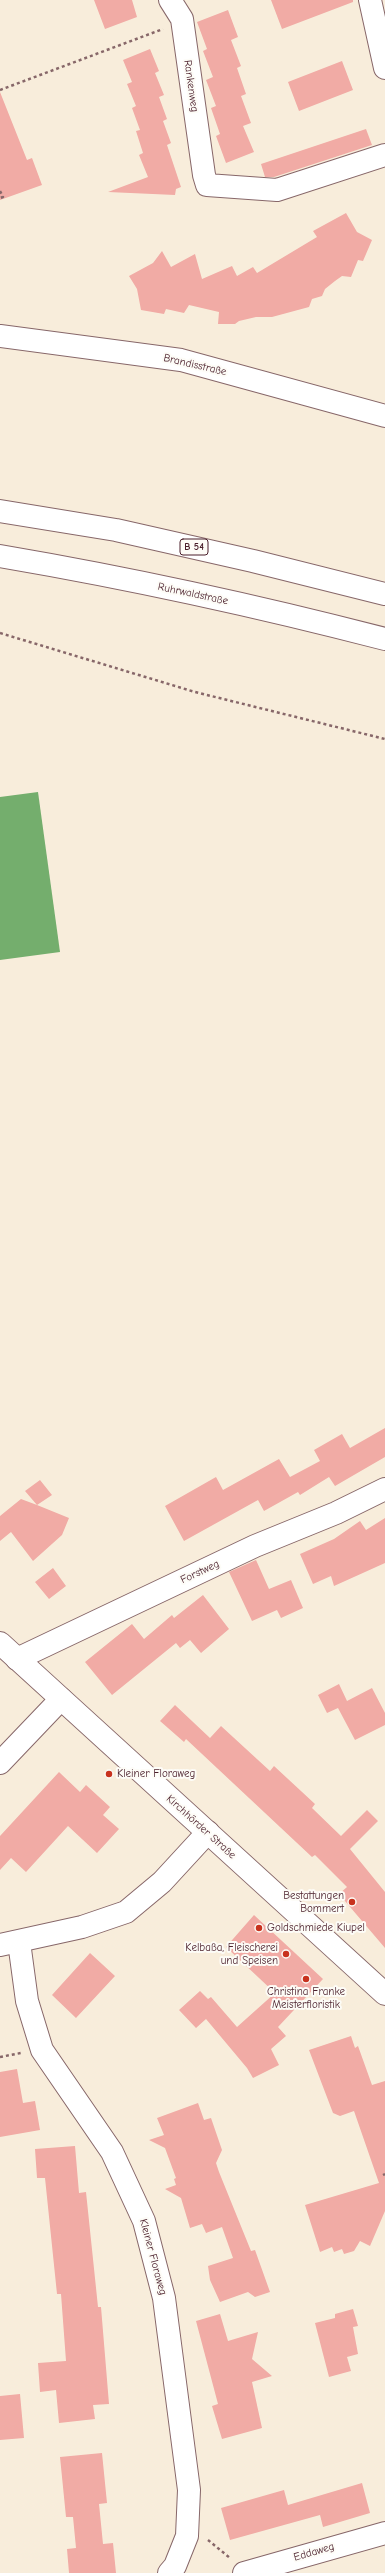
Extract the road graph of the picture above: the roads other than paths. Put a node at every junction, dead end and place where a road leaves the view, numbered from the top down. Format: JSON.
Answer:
{"nodes":[{"id":1,"x":170,"y":0,"type":"edge"},
{"id":2,"x":370,"y":0,"type":"edge"},
{"id":3,"x":385,"y":68,"type":"edge"},
{"id":4,"x":385,"y":155,"type":"edge"},
{"id":5,"x":0,"y":336,"type":"edge"},
{"id":6,"x":385,"y":416,"type":"edge"},
{"id":7,"x":0,"y":511,"type":"edge"},
{"id":8,"x":0,"y":556,"type":"edge"},
{"id":9,"x":385,"y":594,"type":"edge"},
{"id":10,"x":385,"y":639,"type":"edge"},
{"id":11,"x":385,"y":1489,"type":"edge"},
{"id":12,"x":0,"y":1644,"type":"edge"},
{"id":13,"x":17,"y":1659,"type":"junction"},
{"id":14,"x":61,"y":1699,"type":"junction"},
{"id":15,"x":17,"y":1746,"type":"junction"},
{"id":16,"x":0,"y":1763,"type":"edge"},
{"id":17,"x":0,"y":1775,"type":"edge"},
{"id":18,"x":208,"y":1832,"type":"junction"},
{"id":19,"x":9,"y":1944,"type":"edge"},
{"id":20,"x":385,"y":1994,"type":"edge"},
{"id":21,"x":385,"y":2532,"type":"edge"},
{"id":22,"x":245,"y":2572,"type":"edge"},
{"id":23,"x":169,"y":2573,"type":"edge"}],
"edges":[{"from":1,"to":4,"type":"main road","name":"Rankenweg"},
{"from":2,"to":3,"type":"main road"},
{"from":5,"to":6,"type":"main road","name":"Brandisstraße"},
{"from":7,"to":9,"type":"main road","number":"B 54"},
{"from":8,"to":10,"type":"main road","name":"Ruhrwaldstraße"},
{"from":11,"to":13,"type":"main road","name":"Forstweg"},
{"from":12,"to":13,"type":"main road","name":"Kirchhörder Straße"},
{"from":13,"to":14,"type":"main road","name":"Kirchhörder Straße"},
{"from":14,"to":15,"type":"main road"},
{"from":14,"to":18,"type":"main road","name":"Kirchhörder Straße"},
{"from":15,"to":16,"type":"main road"},
{"from":15,"to":17,"type":"main road"},
{"from":18,"to":19,"type":"main road","name":"Kleiner Floraweg"},
{"from":18,"to":20,"type":"main road","name":"Kirchhörder Straße"},
{"from":19,"to":23,"type":"main road","name":"Kleiner Floraweg"},
{"from":21,"to":22,"type":"main road","name":"Eddaweg"}]}
